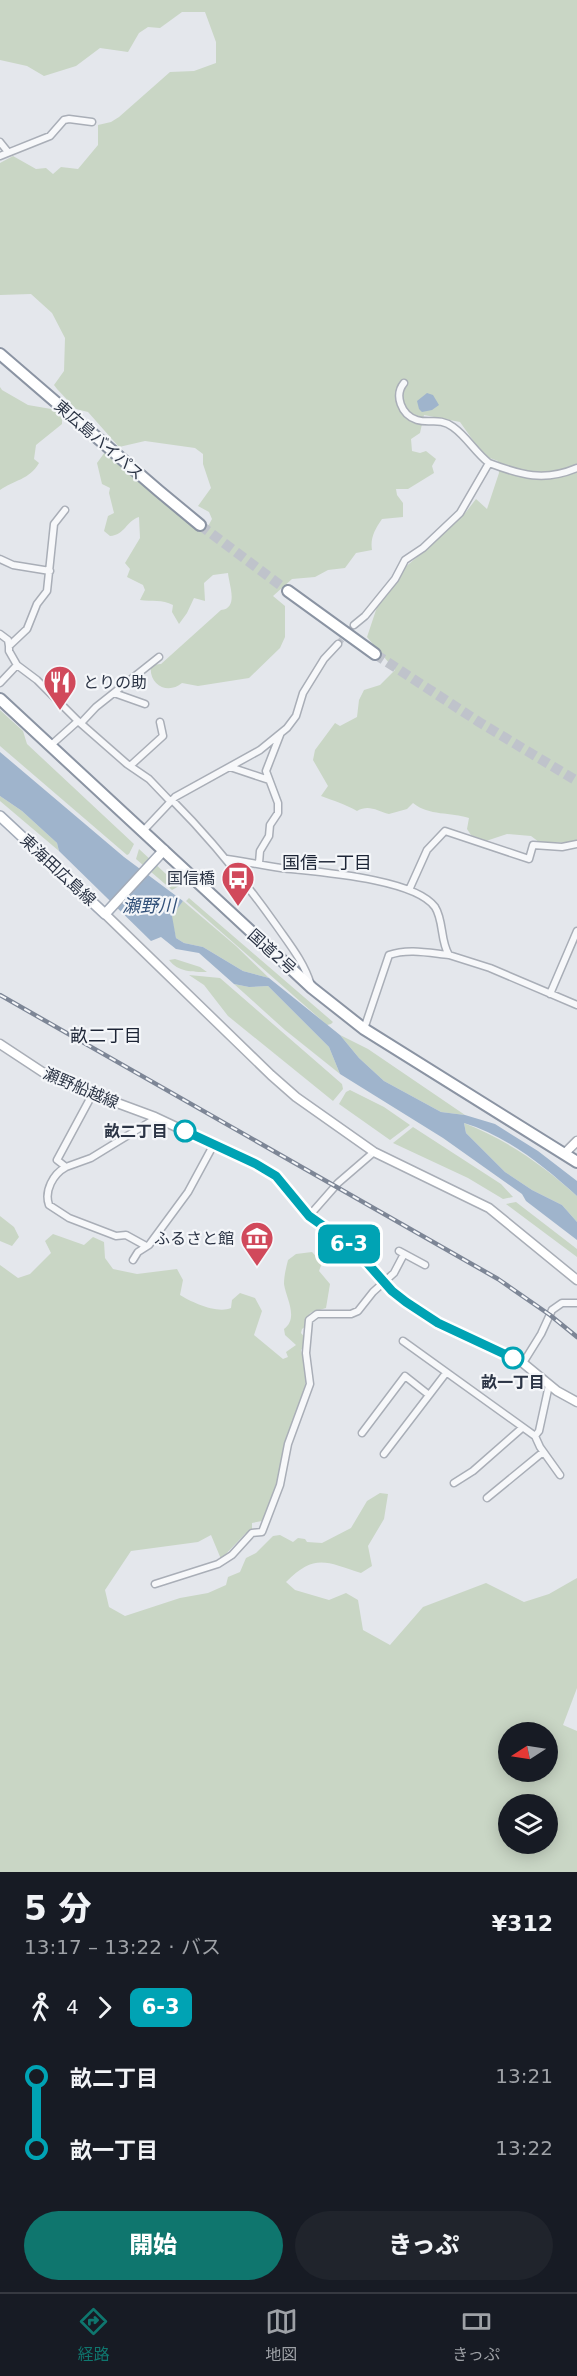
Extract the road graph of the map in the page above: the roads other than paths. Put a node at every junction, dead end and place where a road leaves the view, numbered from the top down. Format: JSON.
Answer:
{"nodes":[{"id":1,"x":92,"y":122,"type":"dead end"},
{"id":2,"x":0,"y":142,"type":"edge"},
{"id":3,"x":8,"y":152,"type":"junction"},
{"id":4,"x":0,"y":156,"type":"edge"},
{"id":5,"x":0,"y":354,"type":"edge"},
{"id":6,"x":404,"y":382,"type":"dead end"},
{"id":7,"x":489,"y":463,"type":"junction"},
{"id":8,"x":577,"y":468,"type":"edge"},
{"id":9,"x":65,"y":510,"type":"dead end"},
{"id":10,"x":200,"y":525,"type":"tunnel mouth"},
{"id":11,"x":0,"y":559,"type":"edge"},
{"id":12,"x":50,"y":571,"type":"junction"},
{"id":13,"x":288,"y":591,"type":"tunnel mouth"},
{"id":14,"x":354,"y":625,"type":"tunnel mouth"},
{"id":15,"x":0,"y":634,"type":"edge"},
{"id":16,"x":338,"y":644,"type":"tunnel mouth"},
{"id":17,"x":9,"y":646,"type":"junction"},
{"id":18,"x":375,"y":654,"type":"tunnel mouth"},
{"id":19,"x":159,"y":657,"type":"dead end"},
{"id":20,"x":17,"y":665,"type":"junction"},
{"id":21,"x":0,"y":683,"type":"edge"},
{"id":22,"x":114,"y":693,"type":"junction"},
{"id":23,"x":0,"y":699,"type":"edge"},
{"id":24,"x":145,"y":704,"type":"dead end"},
{"id":25,"x":80,"y":722,"type":"junction"},
{"id":26,"x":160,"y":722,"type":"dead end"},
{"id":27,"x":280,"y":734,"type":"junction"},
{"id":28,"x":50,"y":746,"type":"junction"},
{"id":29,"x":130,"y":766,"type":"junction"},
{"id":30,"x":230,"y":766,"type":"junction"},
{"id":31,"x":269,"y":780,"type":"junction"},
{"id":32,"x":171,"y":801,"type":"junction"},
{"id":33,"x":0,"y":816,"type":"edge"},
{"id":34,"x":144,"y":830,"type":"junction"},
{"id":35,"x":577,"y":844,"type":"edge"},
{"id":36,"x":164,"y":850,"type":"junction"},
{"id":37,"x":226,"y":859,"type":"junction"},
{"id":38,"x":259,"y":863,"type":"junction"},
{"id":39,"x":409,"y":890,"type":"junction"},
{"id":40,"x":107,"y":912,"type":"junction"},
{"id":41,"x":577,"y":931,"type":"edge"},
{"id":42,"x":449,"y":955,"type":"junction"},
{"id":43,"x":312,"y":988,"type":"junction"},
{"id":44,"x":550,"y":994,"type":"junction"},
{"id":45,"x":577,"y":1005,"type":"edge"},
{"id":46,"x":364,"y":1029,"type":"junction"},
{"id":47,"x":0,"y":1044,"type":"edge"},
{"id":48,"x":92,"y":1095,"type":"junction"},
{"id":49,"x":155,"y":1117,"type":"junction"},
{"id":50,"x":577,"y":1141,"type":"edge"},
{"id":51,"x":214,"y":1144,"type":"junction"},
{"id":52,"x":374,"y":1152,"type":"junction"},
{"id":53,"x":564,"y":1154,"type":"junction"},
{"id":54,"x":577,"y":1162,"type":"edge"},
{"id":55,"x":66,"y":1167,"type":"junction"},
{"id":56,"x":309,"y":1216,"type":"junction"},
{"id":57,"x":146,"y":1246,"type":"junction"},
{"id":58,"x":133,"y":1260,"type":"dead end"},
{"id":59,"x":425,"y":1265,"type":"dead end"},
{"id":60,"x":577,"y":1280,"type":"edge"},
{"id":61,"x":384,"y":1281,"type":"junction"},
{"id":62,"x":577,"y":1303,"type":"edge"},
{"id":63,"x":403,"y":1341,"type":"dead end"},
{"id":64,"x":523,"y":1363,"type":"junction"},
{"id":65,"x":446,"y":1373,"type":"junction"},
{"id":66,"x":549,"y":1385,"type":"junction"},
{"id":67,"x":429,"y":1395,"type":"junction"},
{"id":68,"x":577,"y":1402,"type":"edge"},
{"id":69,"x":522,"y":1428,"type":"junction"},
{"id":70,"x":362,"y":1433,"type":"dead end"},
{"id":71,"x":535,"y":1436,"type":"junction"},
{"id":72,"x":543,"y":1452,"type":"junction"},
{"id":73,"x":384,"y":1454,"type":"dead end"},
{"id":74,"x":560,"y":1475,"type":"dead end"},
{"id":75,"x":453,"y":1483,"type":"dead end"},
{"id":76,"x":487,"y":1498,"type":"dead end"},
{"id":77,"x":155,"y":1584,"type":"dead end"}],
"edges":[{"from":1,"to":3,"type":"street"},
{"from":2,"to":3,"type":"street"},
{"from":3,"to":4,"type":"street"},
{"from":5,"to":10,"type":"highway","name":"東広島バイパス"},
{"from":6,"to":7,"type":"street"},
{"from":7,"to":8,"type":"street"},
{"from":7,"to":14,"type":"street"},
{"from":9,"to":12,"type":"street"},
{"from":11,"to":12,"type":"street"},
{"from":12,"to":17,"type":"street"},
{"from":13,"to":18,"type":"highway"},
{"from":15,"to":17,"type":"street"},
{"from":16,"to":27,"type":"street"},
{"from":17,"to":20,"type":"street"},
{"from":19,"to":22,"type":"street"},
{"from":20,"to":21,"type":"street"},
{"from":20,"to":25,"type":"street"},
{"from":22,"to":24,"type":"street"},
{"from":22,"to":25,"type":"street"},
{"from":23,"to":28,"type":"highway","name":"国道2号"},
{"from":25,"to":28,"type":"street"},
{"from":25,"to":29,"type":"street"},
{"from":26,"to":29,"type":"street"},
{"from":27,"to":30,"type":"street"},
{"from":27,"to":31,"type":"street"},
{"from":28,"to":34,"type":"highway","name":"国道2号"},
{"from":29,"to":32,"type":"street"},
{"from":30,"to":31,"type":"street"},
{"from":30,"to":32,"type":"street"},
{"from":31,"to":38,"type":"street"},
{"from":32,"to":34,"type":"street"},
{"from":32,"to":37,"type":"street"},
{"from":33,"to":40,"type":"main road","name":"東海田広島線"},
{"from":34,"to":36,"type":"highway","name":"国道2号"},
{"from":35,"to":39,"type":"street"},
{"from":36,"to":40,"type":"main road","name":"東海田広島線"},
{"from":36,"to":43,"type":"highway","name":"国道2号"},
{"from":37,"to":38,"type":"street"},
{"from":37,"to":43,"type":"street"},
{"from":38,"to":39,"type":"street"},
{"from":39,"to":42,"type":"street"},
{"from":40,"to":52,"type":"main road"},
{"from":41,"to":44,"type":"street"},
{"from":42,"to":44,"type":"street"},
{"from":42,"to":46,"type":"street"},
{"from":43,"to":46,"type":"highway","name":"国道2号"},
{"from":44,"to":45,"type":"street"},
{"from":46,"to":53,"type":"highway","name":"国道2号"},
{"from":47,"to":48,"type":"main road","name":"瀬野船越線"},
{"from":48,"to":49,"type":"main road","name":"瀬野船越線"},
{"from":48,"to":55,"type":"street"},
{"from":49,"to":51,"type":"main road","name":"瀬野船越線"},
{"from":49,"to":55,"type":"street"},
{"from":50,"to":53,"type":"main road"},
{"from":51,"to":56,"type":"main road","name":"瀬野船越線"},
{"from":51,"to":57,"type":"street"},
{"from":52,"to":56,"type":"street"},
{"from":52,"to":60,"type":"main road"},
{"from":53,"to":54,"type":"highway","name":"国道2号"},
{"from":55,"to":57,"type":"street"},
{"from":56,"to":61,"type":"main road","name":"瀬野船越線"},
{"from":57,"to":58,"type":"street"},
{"from":59,"to":61,"type":"street"},
{"from":61,"to":64,"type":"main road","name":"瀬野船越線"},
{"from":61,"to":77,"type":"street"},
{"from":62,"to":64,"type":"street"},
{"from":63,"to":65,"type":"street"},
{"from":64,"to":66,"type":"main road","name":"瀬野船越線"},
{"from":65,"to":67,"type":"street"},
{"from":65,"to":69,"type":"street"},
{"from":66,"to":68,"type":"main road","name":"瀬野船越線"},
{"from":66,"to":71,"type":"street"},
{"from":67,"to":70,"type":"street"},
{"from":67,"to":73,"type":"street"},
{"from":69,"to":71,"type":"street"},
{"from":69,"to":75,"type":"street"},
{"from":71,"to":72,"type":"street"},
{"from":72,"to":74,"type":"street"},
{"from":72,"to":76,"type":"street"}]}
